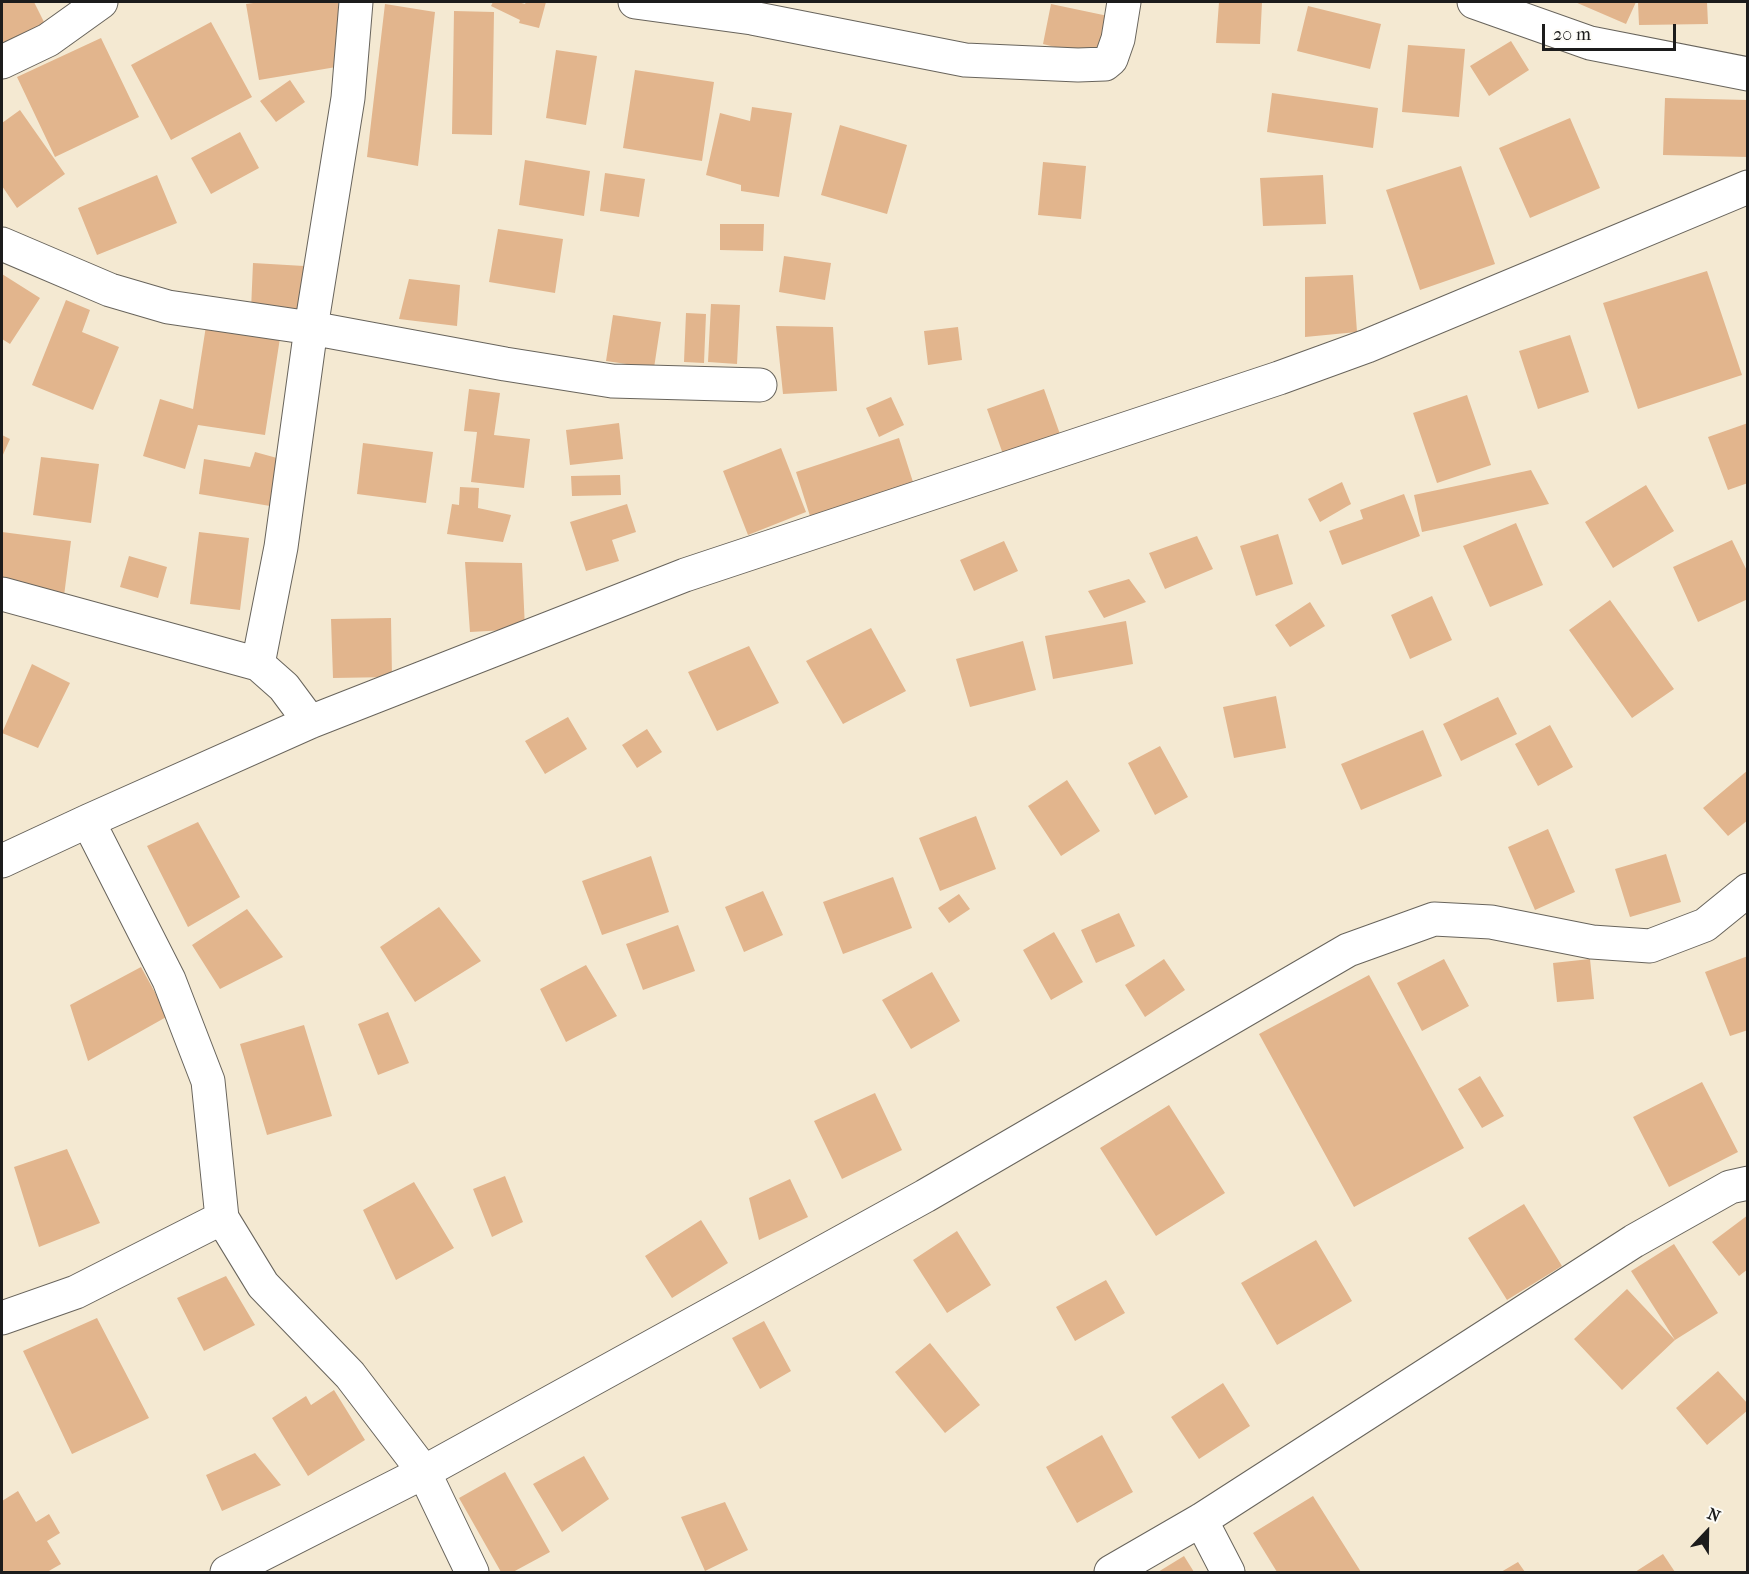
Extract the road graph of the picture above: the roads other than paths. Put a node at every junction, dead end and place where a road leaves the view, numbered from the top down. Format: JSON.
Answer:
{"nodes":[{"id":1,"x":101,"y":2,"type":"edge"},
{"id":2,"x":356,"y":2,"type":"edge"},
{"id":3,"x":635,"y":2,"type":"edge"},
{"id":4,"x":1124,"y":2,"type":"edge"},
{"id":5,"x":1474,"y":2,"type":"edge"},
{"id":6,"x":2,"y":62,"type":"edge"},
{"id":7,"x":1748,"y":74,"type":"edge"},
{"id":8,"x":1748,"y":187,"type":"edge"},
{"id":9,"x":2,"y":244,"type":"edge"},
{"id":10,"x":311,"y":328,"type":"junction"},
{"id":11,"x":760,"y":385,"type":"dead end"},
{"id":12,"x":2,"y":594,"type":"edge"},
{"id":13,"x":258,"y":664,"type":"junction"},
{"id":14,"x":310,"y":722,"type":"junction"},
{"id":15,"x":88,"y":821,"type":"junction"},
{"id":16,"x":2,"y":861,"type":"edge"},
{"id":17,"x":1748,"y":890,"type":"edge"},
{"id":18,"x":1748,"y":1183,"type":"edge"},
{"id":19,"x":222,"y":1218,"type":"junction"},
{"id":20,"x":2,"y":1318,"type":"edge"},
{"id":21,"x":424,"y":1472,"type":"junction"},
{"id":22,"x":1202,"y":1520,"type":"junction"},
{"id":23,"x":227,"y":1572,"type":"edge"},
{"id":24,"x":472,"y":1572,"type":"edge"},
{"id":25,"x":1111,"y":1572,"type":"edge"},
{"id":26,"x":1228,"y":1572,"type":"edge"}],
"edges":[{"from":1,"to":6,"type":"street"},
{"from":2,"to":10,"type":"street"},
{"from":3,"to":4,"type":"street"},
{"from":5,"to":7,"type":"street"},
{"from":8,"to":14,"type":"street"},
{"from":9,"to":10,"type":"street"},
{"from":10,"to":11,"type":"street"},
{"from":10,"to":13,"type":"street"},
{"from":12,"to":13,"type":"street"},
{"from":13,"to":14,"type":"street"},
{"from":14,"to":15,"type":"street"},
{"from":15,"to":16,"type":"street"},
{"from":15,"to":19,"type":"street"},
{"from":17,"to":21,"type":"street"},
{"from":18,"to":22,"type":"street"},
{"from":19,"to":20,"type":"street"},
{"from":19,"to":21,"type":"street"},
{"from":21,"to":23,"type":"street"},
{"from":21,"to":24,"type":"street"},
{"from":22,"to":25,"type":"street"},
{"from":22,"to":26,"type":"street"}]}
